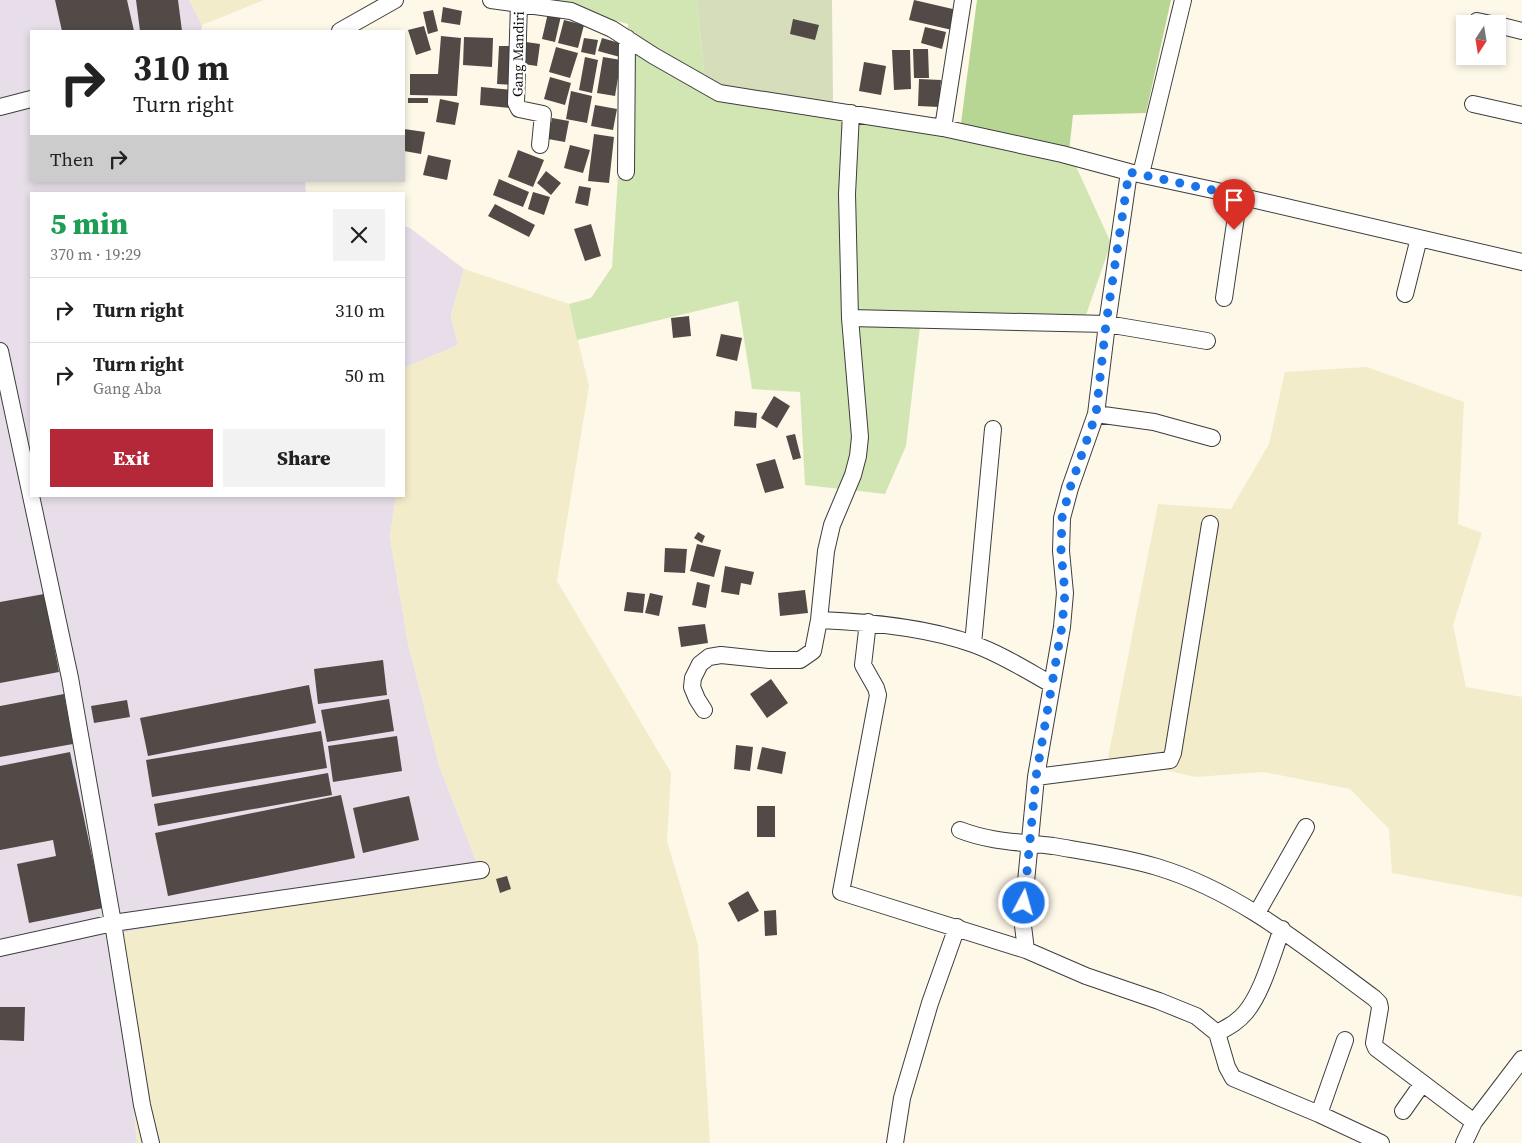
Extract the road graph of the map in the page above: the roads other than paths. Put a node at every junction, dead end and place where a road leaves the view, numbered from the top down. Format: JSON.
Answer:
{"nodes":[{"id":1,"x":395,"y":0,"type":"edge"},
{"id":2,"x":963,"y":0,"type":"edge"},
{"id":3,"x":1183,"y":0,"type":"edge"},
{"id":4,"x":504,"y":1,"type":"edge"},
{"id":5,"x":1506,"y":27,"type":"edge"},
{"id":6,"x":348,"y":29,"type":"edge"},
{"id":7,"x":1522,"y":31,"type":"edge"},
{"id":8,"x":627,"y":38,"type":"junction"},
{"id":9,"x":30,"y":99,"type":"edge"},
{"id":10,"x":1473,"y":104,"type":"dead end"},
{"id":11,"x":0,"y":107,"type":"edge"},
{"id":12,"x":851,"y":113,"type":"junction"},
{"id":13,"x":1522,"y":115,"type":"edge"},
{"id":14,"x":943,"y":128,"type":"junction"},
{"id":15,"x":540,"y":145,"type":"dead end"},
{"id":16,"x":626,"y":172,"type":"dead end"},
{"id":17,"x":1135,"y":173,"type":"junction"},
{"id":18,"x":1240,"y":196,"type":"junction"},
{"id":19,"x":1419,"y":238,"type":"junction"},
{"id":20,"x":1522,"y":262,"type":"edge"},
{"id":21,"x":1405,"y":294,"type":"dead end"},
{"id":22,"x":1224,"y":298,"type":"dead end"},
{"id":23,"x":850,"y":318,"type":"junction"},
{"id":24,"x":1106,"y":324,"type":"junction"},
{"id":25,"x":1206,"y":341,"type":"dead end"},
{"id":26,"x":0,"y":351,"type":"edge"},
{"id":27,"x":1096,"y":414,"type":"junction"},
{"id":28,"x":993,"y":429,"type":"dead end"},
{"id":29,"x":1212,"y":438,"type":"dead end"},
{"id":30,"x":30,"y":491,"type":"edge"},
{"id":31,"x":31,"y":497,"type":"edge"},
{"id":32,"x":1210,"y":524,"type":"dead end"},
{"id":33,"x":819,"y":620,"type":"junction"},
{"id":34,"x":868,"y":622,"type":"junction"},
{"id":35,"x":973,"y":644,"type":"junction"},
{"id":36,"x":1051,"y":684,"type":"junction"},
{"id":37,"x":704,"y":710,"type":"dead end"},
{"id":38,"x":1036,"y":777,"type":"junction"},
{"id":39,"x":1306,"y":827,"type":"dead end"},
{"id":40,"x":960,"y":830,"type":"dead end"},
{"id":41,"x":1030,"y":845,"type":"junction"},
{"id":42,"x":482,"y":870,"type":"dead end"},
{"id":43,"x":1257,"y":913,"type":"junction"},
{"id":44,"x":113,"y":923,"type":"junction"},
{"id":45,"x":957,"y":927,"type":"junction"},
{"id":46,"x":1282,"y":929,"type":"junction"},
{"id":47,"x":0,"y":948,"type":"edge"},
{"id":48,"x":1026,"y":950,"type":"junction"},
{"id":49,"x":1217,"y":1033,"type":"junction"},
{"id":50,"x":1345,"y":1040,"type":"dead end"},
{"id":51,"x":1522,"y":1058,"type":"edge"},
{"id":52,"x":1422,"y":1084,"type":"junction"},
{"id":53,"x":1403,"y":1111,"type":"dead end"},
{"id":54,"x":1319,"y":1114,"type":"junction"},
{"id":55,"x":1474,"y":1122,"type":"junction"},
{"id":56,"x":151,"y":1143,"type":"edge"},
{"id":57,"x":895,"y":1143,"type":"edge"},
{"id":58,"x":1381,"y":1143,"type":"edge"},
{"id":59,"x":1464,"y":1143,"type":"edge"}],
"edges":[{"from":1,"to":6,"type":"street"},
{"from":2,"to":14,"type":"street"},
{"from":3,"to":17,"type":"street"},
{"from":4,"to":8,"type":"street"},
{"from":4,"to":15,"type":"street","name":"Gang Mandiri"},
{"from":5,"to":7,"type":"street"},
{"from":8,"to":12,"type":"street"},
{"from":8,"to":16,"type":"street"},
{"from":9,"to":11,"type":"street"},
{"from":10,"to":13,"type":"street"},
{"from":12,"to":14,"type":"street"},
{"from":12,"to":23,"type":"street"},
{"from":14,"to":17,"type":"street"},
{"from":17,"to":18,"type":"street"},
{"from":17,"to":24,"type":"street"},
{"from":18,"to":19,"type":"street"},
{"from":18,"to":22,"type":"street"},
{"from":19,"to":20,"type":"street"},
{"from":19,"to":21,"type":"street"},
{"from":23,"to":24,"type":"street"},
{"from":23,"to":33,"type":"street"},
{"from":24,"to":25,"type":"street"},
{"from":24,"to":27,"type":"street"},
{"from":26,"to":30,"type":"street"},
{"from":27,"to":29,"type":"street"},
{"from":27,"to":36,"type":"street"},
{"from":28,"to":35,"type":"street"},
{"from":31,"to":44,"type":"street"},
{"from":32,"to":38,"type":"street"},
{"from":33,"to":34,"type":"street"},
{"from":33,"to":37,"type":"street"},
{"from":34,"to":35,"type":"street"},
{"from":34,"to":45,"type":"street"},
{"from":35,"to":36,"type":"street"},
{"from":36,"to":38,"type":"street"},
{"from":38,"to":41,"type":"street"},
{"from":39,"to":43,"type":"street"},
{"from":40,"to":41,"type":"street"},
{"from":41,"to":43,"type":"street"},
{"from":41,"to":48,"type":"street"},
{"from":42,"to":44,"type":"street"},
{"from":43,"to":46,"type":"street"},
{"from":44,"to":47,"type":"street"},
{"from":44,"to":56,"type":"street"},
{"from":45,"to":48,"type":"street"},
{"from":45,"to":57,"type":"street"},
{"from":46,"to":49,"type":"street"},
{"from":46,"to":52,"type":"street"},
{"from":48,"to":49,"type":"street"},
{"from":49,"to":54,"type":"street"},
{"from":50,"to":54,"type":"street"},
{"from":51,"to":55,"type":"street"},
{"from":52,"to":53,"type":"street"},
{"from":52,"to":55,"type":"street"},
{"from":54,"to":58,"type":"street"},
{"from":55,"to":59,"type":"street"}]}
